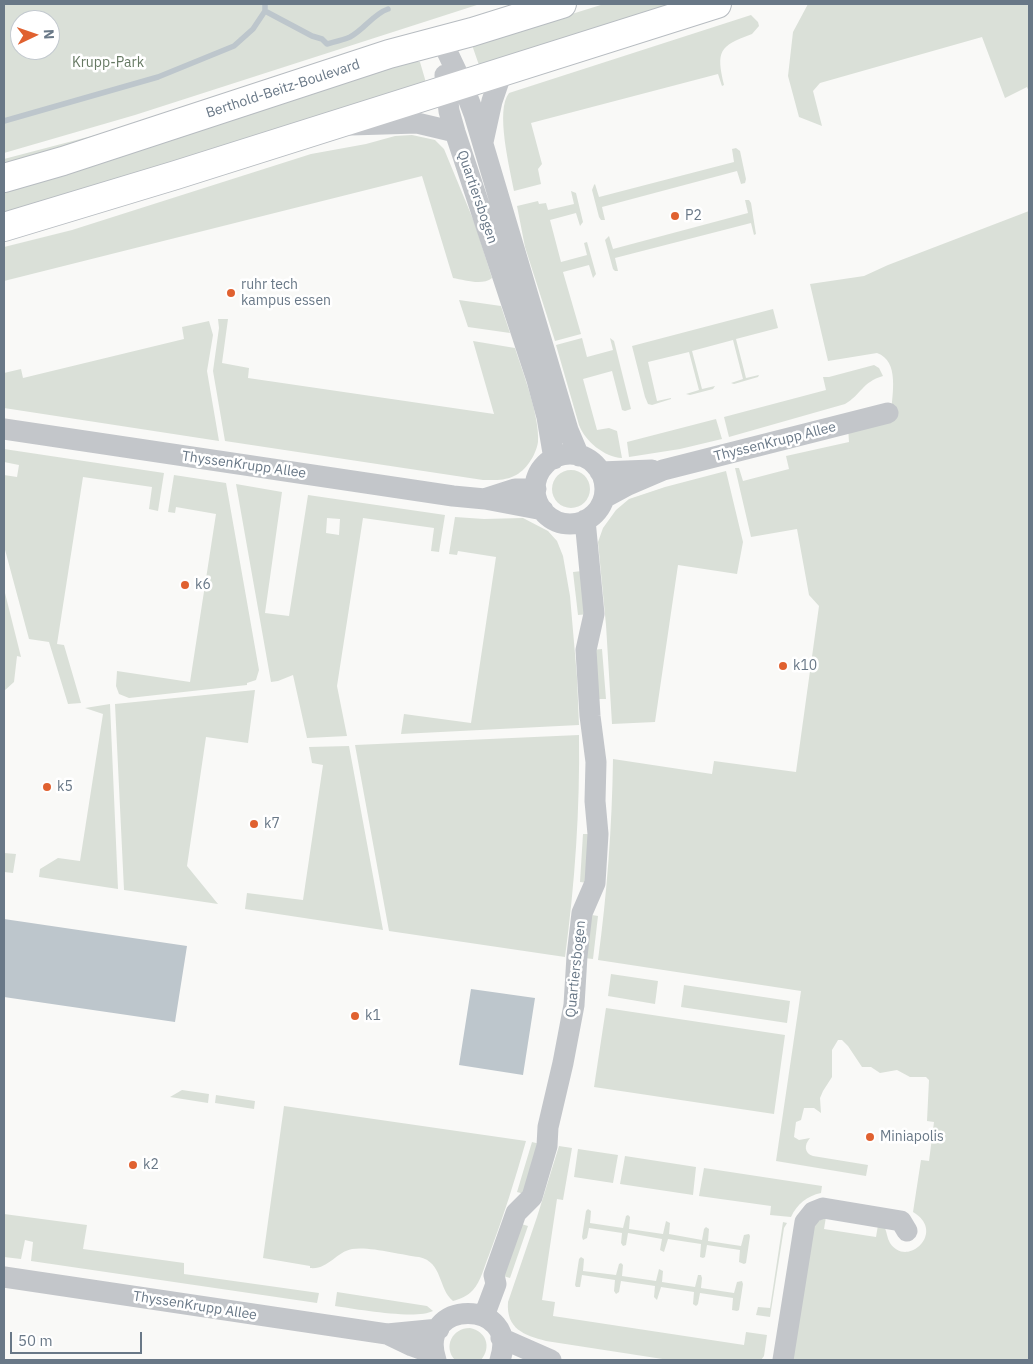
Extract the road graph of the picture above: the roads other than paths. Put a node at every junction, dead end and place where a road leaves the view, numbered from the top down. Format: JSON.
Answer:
{"nodes":[{"id":1,"x":562,"y":4,"type":"edge"},
{"id":2,"x":717,"y":4,"type":"edge"},
{"id":3,"x":441,"y":40,"type":"junction"},
{"id":4,"x":502,"y":72,"type":"junction"},
{"id":5,"x":454,"y":87,"type":"junction"},
{"id":6,"x":333,"y":125,"type":"junction"},
{"id":7,"x":455,"y":132,"type":"junction"},
{"id":8,"x":483,"y":142,"type":"junction"},
{"id":9,"x":4,"y":178,"type":"edge"},
{"id":10,"x":4,"y":227,"type":"edge"},
{"id":11,"x":888,"y":413,"type":"dead end"},
{"id":12,"x":4,"y":429,"type":"edge"},
{"id":13,"x":580,"y":456,"type":"junction"},
{"id":14,"x":554,"y":459,"type":"junction"},
{"id":15,"x":663,"y":470,"type":"junction"},
{"id":16,"x":600,"y":472,"type":"junction"},
{"id":17,"x":536,"y":489,"type":"junction"},
{"id":18,"x":604,"y":498,"type":"junction"},
{"id":19,"x":485,"y":499,"type":"junction"},
{"id":20,"x":543,"y":510,"type":"junction"},
{"id":21,"x":585,"y":520,"type":"junction"},
{"id":22,"x":907,"y":1231,"type":"dead end"},
{"id":23,"x":4,"y":1277,"type":"edge"},
{"id":24,"x":484,"y":1316,"type":"junction"},
{"id":25,"x":439,"y":1329,"type":"junction"},
{"id":26,"x":387,"y":1334,"type":"junction"},
{"id":27,"x":501,"y":1338,"type":"junction"},
{"id":28,"x":435,"y":1357,"type":"edge"},
{"id":29,"x":500,"y":1360,"type":"edge"},
{"id":30,"x":551,"y":1360,"type":"edge"},
{"id":31,"x":783,"y":1360,"type":"edge"}],
"edges":[{"from":1,"to":3,"type":"main road","name":"Berthold-Beitz-Boulevard"},
{"from":2,"to":4,"type":"main road"},
{"from":3,"to":5,"type":"street","name":"Quartiersbogen"},
{"from":3,"to":9,"type":"main road","name":"Berthold-Beitz-Boulevard"},
{"from":4,"to":5,"type":"main road"},
{"from":4,"to":8,"type":"street","name":"Quartiersbogen"},
{"from":5,"to":6,"type":"main road"},
{"from":5,"to":7,"type":"street","name":"Quartiersbogen"},
{"from":5,"to":8,"type":"street","name":"Quartiersbogen"},
{"from":6,"to":7,"type":"street"},
{"from":6,"to":10,"type":"main road"},
{"from":7,"to":14,"type":"street","name":"Quartiersbogen"},
{"from":8,"to":13,"type":"street","name":"Quartiersbogen"},
{"from":11,"to":15,"type":"street","name":"ThyssenKrupp Allee"},
{"from":12,"to":19,"type":"street","name":"ThyssenKrupp Allee"},
{"from":13,"to":14,"type":"street"},
{"from":13,"to":16,"type":"street"},
{"from":14,"to":17,"type":"street"},
{"from":15,"to":16,"type":"street","name":"ThyssenKrupp Allee"},
{"from":15,"to":18,"type":"street","name":"ThyssenKrupp Allee"},
{"from":16,"to":18,"type":"street"},
{"from":17,"to":19,"type":"street","name":"ThyssenKrupp Allee"},
{"from":17,"to":20,"type":"street"},
{"from":18,"to":21,"type":"street"},
{"from":19,"to":20,"type":"street","name":"ThyssenKrupp Allee"},
{"from":20,"to":21,"type":"street"},
{"from":21,"to":24,"type":"street","name":"Quartiersbogen"},
{"from":22,"to":31,"type":"street"},
{"from":23,"to":26,"type":"street","name":"ThyssenKrupp Allee"},
{"from":24,"to":25,"type":"street"},
{"from":24,"to":27,"type":"street"},
{"from":25,"to":26,"type":"street","name":"ThyssenKrupp Allee"},
{"from":25,"to":28,"type":"street"},
{"from":26,"to":28,"type":"street","name":"ThyssenKrupp Allee"},
{"from":27,"to":29,"type":"street"},
{"from":27,"to":30,"type":"street"}]}
